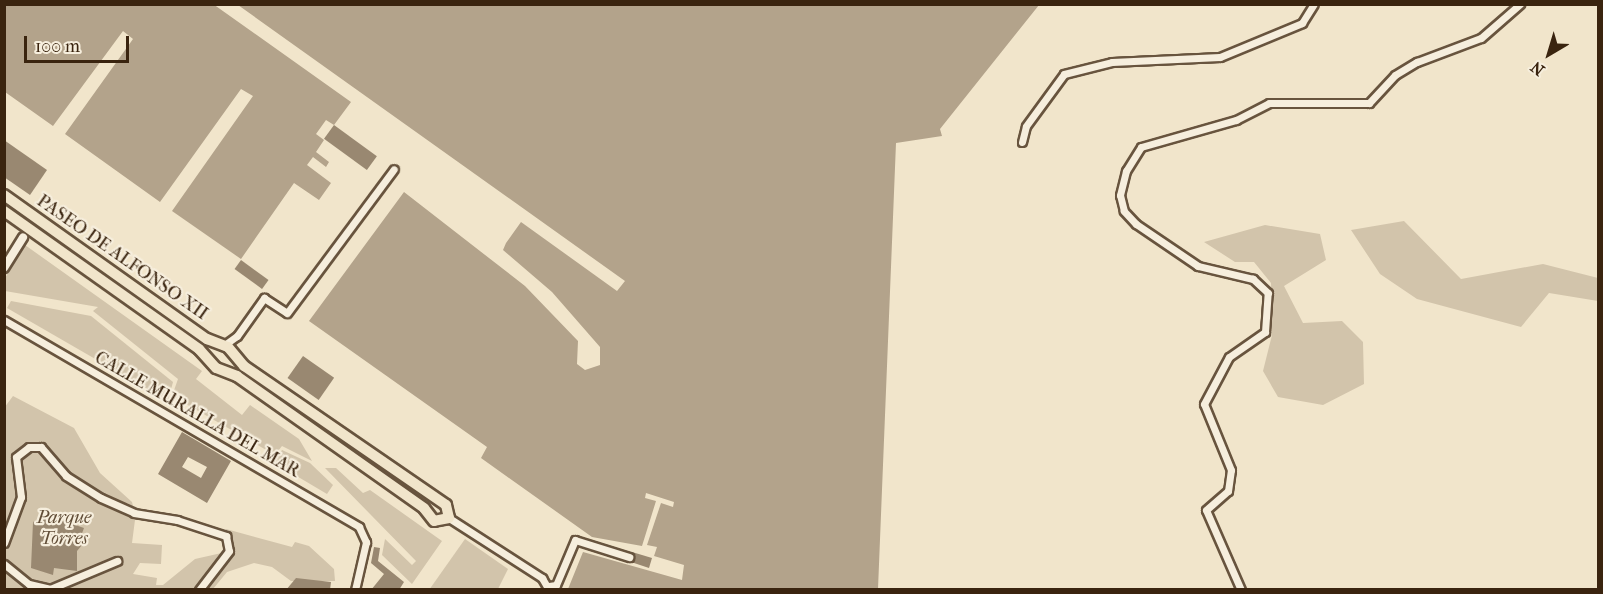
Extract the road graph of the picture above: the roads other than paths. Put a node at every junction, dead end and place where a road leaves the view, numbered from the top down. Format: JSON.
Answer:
{"nodes":[{"id":1,"x":1314,"y":4,"type":"edge"},
{"id":2,"x":1520,"y":4,"type":"edge"},
{"id":3,"x":1022,"y":142,"type":"dead end"},
{"id":4,"x":394,"y":168,"type":"dead end"},
{"id":5,"x":4,"y":195,"type":"edge"},
{"id":6,"x":4,"y":211,"type":"edge"},
{"id":7,"x":20,"y":222,"type":"junction"},
{"id":8,"x":43,"y":223,"type":"junction"},
{"id":9,"x":35,"y":234,"type":"junction"},
{"id":10,"x":23,"y":238,"type":"junction"},
{"id":11,"x":4,"y":268,"type":"edge"},
{"id":12,"x":4,"y":320,"type":"edge"},
{"id":13,"x":228,"y":350,"type":"junction"},
{"id":14,"x":215,"y":367,"type":"junction"},
{"id":15,"x":442,"y":504,"type":"junction"},
{"id":16,"x":432,"y":517,"type":"junction"},
{"id":17,"x":449,"y":518,"type":"junction"},
{"id":18,"x":4,"y":543,"type":"edge"},
{"id":19,"x":629,"y":557,"type":"dead end"},
{"id":20,"x":117,"y":561,"type":"dead end"},
{"id":21,"x":4,"y":564,"type":"edge"},
{"id":22,"x":549,"y":588,"type":"edge"},
{"id":23,"x":199,"y":590,"type":"edge"},
{"id":24,"x":355,"y":590,"type":"edge"},
{"id":25,"x":1241,"y":590,"type":"edge"}],
"edges":[{"from":1,"to":3,"type":"street"},
{"from":2,"to":25,"type":"street"},
{"from":4,"to":13,"type":"street"},
{"from":5,"to":8,"type":"main road","name":"PASEO DE ALFONSO XII"},
{"from":6,"to":7,"type":"main road","name":"PASEO DE ALFONSO XII"},
{"from":7,"to":9,"type":"main road","name":"PASEO DE ALFONSO XII"},
{"from":7,"to":10,"type":"street"},
{"from":8,"to":9,"type":"main road"},
{"from":8,"to":13,"type":"main road","name":"PASEO DE ALFONSO XII"},
{"from":9,"to":10,"type":"street"},
{"from":9,"to":14,"type":"main road","name":"PASEO DE ALFONSO XII"},
{"from":10,"to":11,"type":"street"},
{"from":12,"to":24,"type":"street","name":"CALLE MURALLA DEL MAR"},
{"from":13,"to":14,"type":"main road"},
{"from":13,"to":14,"type":"main road"},
{"from":13,"to":15,"type":"main road","name":"PASEO DE ALFONSO XII"},
{"from":14,"to":16,"type":"main road","name":"PASEO DE ALFONSO XII"},
{"from":15,"to":16,"type":"main road"},
{"from":15,"to":17,"type":"main road"},
{"from":16,"to":17,"type":"main road"},
{"from":17,"to":22,"type":"street"},
{"from":18,"to":23,"type":"street"},
{"from":19,"to":22,"type":"street"},
{"from":20,"to":21,"type":"street"}]}
